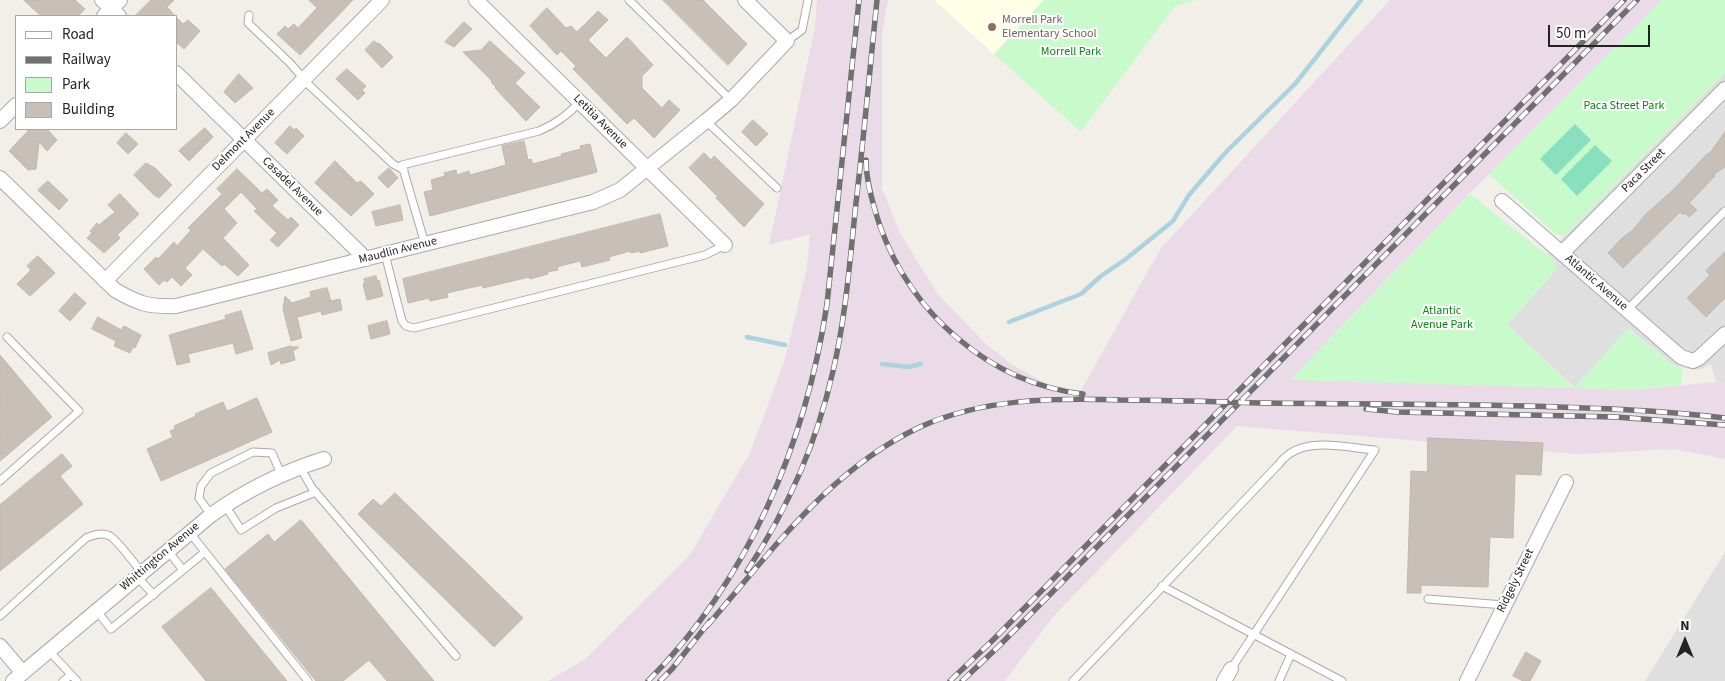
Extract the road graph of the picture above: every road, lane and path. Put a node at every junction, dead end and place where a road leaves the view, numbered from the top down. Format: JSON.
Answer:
{"nodes":[{"id":1,"x":382,"y":0,"type":"edge"},
{"id":2,"x":476,"y":0,"type":"edge"},
{"id":3,"x":629,"y":0,"type":"edge"},
{"id":4,"x":745,"y":0,"type":"edge"},
{"id":5,"x":808,"y":0,"type":"edge"},
{"id":6,"x":249,"y":16,"type":"dead end"},
{"id":7,"x":787,"y":41,"type":"junction"},
{"id":8,"x":178,"y":75,"type":"edge"},
{"id":9,"x":304,"y":79,"type":"junction"},
{"id":10,"x":1725,"y":89,"type":"edge"},
{"id":11,"x":731,"y":100,"type":"junction"},
{"id":12,"x":580,"y":102,"type":"junction"},
{"id":13,"x":15,"y":106,"type":"edge"},
{"id":14,"x":0,"y":121,"type":"edge"},
{"id":15,"x":706,"y":121,"type":"junction"},
{"id":16,"x":244,"y":140,"type":"junction"},
{"id":17,"x":648,"y":169,"type":"junction"},
{"id":18,"x":404,"y":170,"type":"junction"},
{"id":19,"x":0,"y":178,"type":"edge"},
{"id":20,"x":777,"y":188,"type":"dead end"},
{"id":21,"x":1502,"y":201,"type":"dead end"},
{"id":22,"x":1725,"y":211,"type":"edge"},
{"id":23,"x":425,"y":244,"type":"junction"},
{"id":24,"x":724,"y":245,"type":"joint"},
{"id":25,"x":385,"y":254,"type":"junction"},
{"id":26,"x":1562,"y":254,"type":"junction"},
{"id":27,"x":366,"y":259,"type":"junction"},
{"id":28,"x":105,"y":280,"type":"junction"},
{"id":29,"x":1627,"y":310,"type":"junction"},
{"id":30,"x":1725,"y":334,"type":"edge"},
{"id":31,"x":7,"y":337,"type":"dead end"},
{"id":32,"x":324,"y":459,"type":"dead end"},
{"id":33,"x":300,"y":466,"type":"junction"},
{"id":34,"x":281,"y":474,"type":"junction"},
{"id":35,"x":0,"y":481,"type":"edge"},
{"id":36,"x":1566,"y":482,"type":"dead end"},
{"id":37,"x":316,"y":492,"type":"junction"},
{"id":38,"x":225,"y":505,"type":"junction"},
{"id":39,"x":211,"y":515,"type":"junction"},
{"id":40,"x":190,"y":533,"type":"junction"},
{"id":41,"x":168,"y":551,"type":"junction"},
{"id":42,"x":205,"y":552,"type":"junction"},
{"id":43,"x":183,"y":570,"type":"junction"},
{"id":44,"x":140,"y":575,"type":"junction"},
{"id":45,"x":1162,"y":586,"type":"junction"},
{"id":46,"x":154,"y":595,"type":"junction"},
{"id":47,"x":1428,"y":599,"type":"dead end"},
{"id":48,"x":1504,"y":605,"type":"junction"},
{"id":49,"x":97,"y":611,"type":"junction"},
{"id":50,"x":1,"y":612,"type":"edge"},
{"id":51,"x":1253,"y":635,"type":"junction"},
{"id":52,"x":0,"y":646,"type":"edge"},
{"id":53,"x":49,"y":651,"type":"junction"},
{"id":54,"x":1291,"y":654,"type":"junction"},
{"id":55,"x":456,"y":656,"type":"dead end"},
{"id":56,"x":71,"y":675,"type":"junction"},
{"id":57,"x":1228,"y":675,"type":"edge"},
{"id":58,"x":18,"y":677,"type":"edge"},
{"id":59,"x":63,"y":681,"type":"edge"},
{"id":60,"x":76,"y":681,"type":"edge"},
{"id":61,"x":308,"y":681,"type":"edge"},
{"id":62,"x":1073,"y":681,"type":"edge"},
{"id":63,"x":1279,"y":681,"type":"edge"},
{"id":64,"x":1342,"y":681,"type":"edge"},
{"id":65,"x":1467,"y":681,"type":"edge"}],
"edges":[{"from":1,"to":9,"type":"street","name":"Delmont Avenue"},
{"from":2,"to":12,"type":"street","name":"Letitia Avenue"},
{"from":3,"to":11,"type":"lane"},
{"from":4,"to":7,"type":"street"},
{"from":5,"to":7,"type":"lane"},
{"from":6,"to":9,"type":"lane"},
{"from":7,"to":11,"type":"street","name":"Maudlin Avenue"},
{"from":8,"to":16,"type":"street","name":"Casadel Avenue"},
{"from":9,"to":16,"type":"street","name":"Delmont Avenue"},
{"from":9,"to":18,"type":"lane"},
{"from":10,"to":26,"type":"street","name":"Paca Street"},
{"from":11,"to":15,"type":"street","name":"Maudlin Avenue"},
{"from":12,"to":17,"type":"street","name":"Letitia Avenue"},
{"from":12,"to":18,"type":"lane"},
{"from":13,"to":14,"type":"street"},
{"from":15,"to":17,"type":"street","name":"Maudlin Avenue"},
{"from":15,"to":20,"type":"lane"},
{"from":16,"to":27,"type":"street","name":"Casadel Avenue"},
{"from":16,"to":28,"type":"street","name":"Delmont Avenue"},
{"from":17,"to":23,"type":"street","name":"Maudlin Avenue"},
{"from":17,"to":24,"type":"street","name":"Letitia Avenue"},
{"from":18,"to":23,"type":"lane"},
{"from":19,"to":28,"type":"street","name":"Maudlin Avenue"},
{"from":21,"to":26,"type":"street","name":"Atlantic Avenue"},
{"from":22,"to":29,"type":"lane"},
{"from":23,"to":25,"type":"street","name":"Maudlin Avenue"},
{"from":24,"to":25,"type":"lane"},
{"from":25,"to":27,"type":"street","name":"Maudlin Avenue"},
{"from":26,"to":29,"type":"street","name":"Atlantic Avenue"},
{"from":27,"to":28,"type":"street","name":"Maudlin Avenue"},
{"from":29,"to":30,"type":"street","name":"Atlantic Avenue"},
{"from":31,"to":35,"type":"lane"},
{"from":32,"to":33,"type":"street","name":"Whittington Avenue"},
{"from":33,"to":34,"type":"street","name":"Whittington Avenue"},
{"from":33,"to":37,"type":"lane"},
{"from":34,"to":38,"type":"street","name":"Whittington Avenue"},
{"from":34,"to":39,"type":"lane"},
{"from":36,"to":48,"type":"street","name":"Ridgely Street"},
{"from":37,"to":38,"type":"lane"},
{"from":37,"to":55,"type":"lane"},
{"from":38,"to":39,"type":"street","name":"Whittington Avenue"},
{"from":39,"to":40,"type":"street","name":"Whittington Avenue"},
{"from":40,"to":41,"type":"street","name":"Whittington Avenue"},
{"from":40,"to":42,"type":"lane"},
{"from":41,"to":43,"type":"lane"},
{"from":41,"to":44,"type":"street","name":"Whittington Avenue"},
{"from":42,"to":43,"type":"lane"},
{"from":42,"to":61,"type":"lane"},
{"from":43,"to":46,"type":"lane"},
{"from":44,"to":46,"type":"lane"},
{"from":44,"to":49,"type":"street","name":"Whittington Avenue"},
{"from":44,"to":50,"type":"lane"},
{"from":45,"to":51,"type":"lane"},
{"from":45,"to":51,"type":"lane"},
{"from":45,"to":62,"type":"lane"},
{"from":46,"to":49,"type":"lane"},
{"from":47,"to":48,"type":"lane"},
{"from":48,"to":65,"type":"street","name":"Ridgely Street"},
{"from":49,"to":53,"type":"street","name":"Whittington Avenue"},
{"from":51,"to":54,"type":"lane"},
{"from":51,"to":57,"type":"lane"},
{"from":52,"to":58,"type":"street"},
{"from":53,"to":56,"type":"lane"},
{"from":53,"to":58,"type":"street","name":"Whittington Avenue"},
{"from":54,"to":63,"type":"lane"},
{"from":54,"to":64,"type":"lane"},
{"from":56,"to":59,"type":"lane"},
{"from":56,"to":60,"type":"lane"}]}
